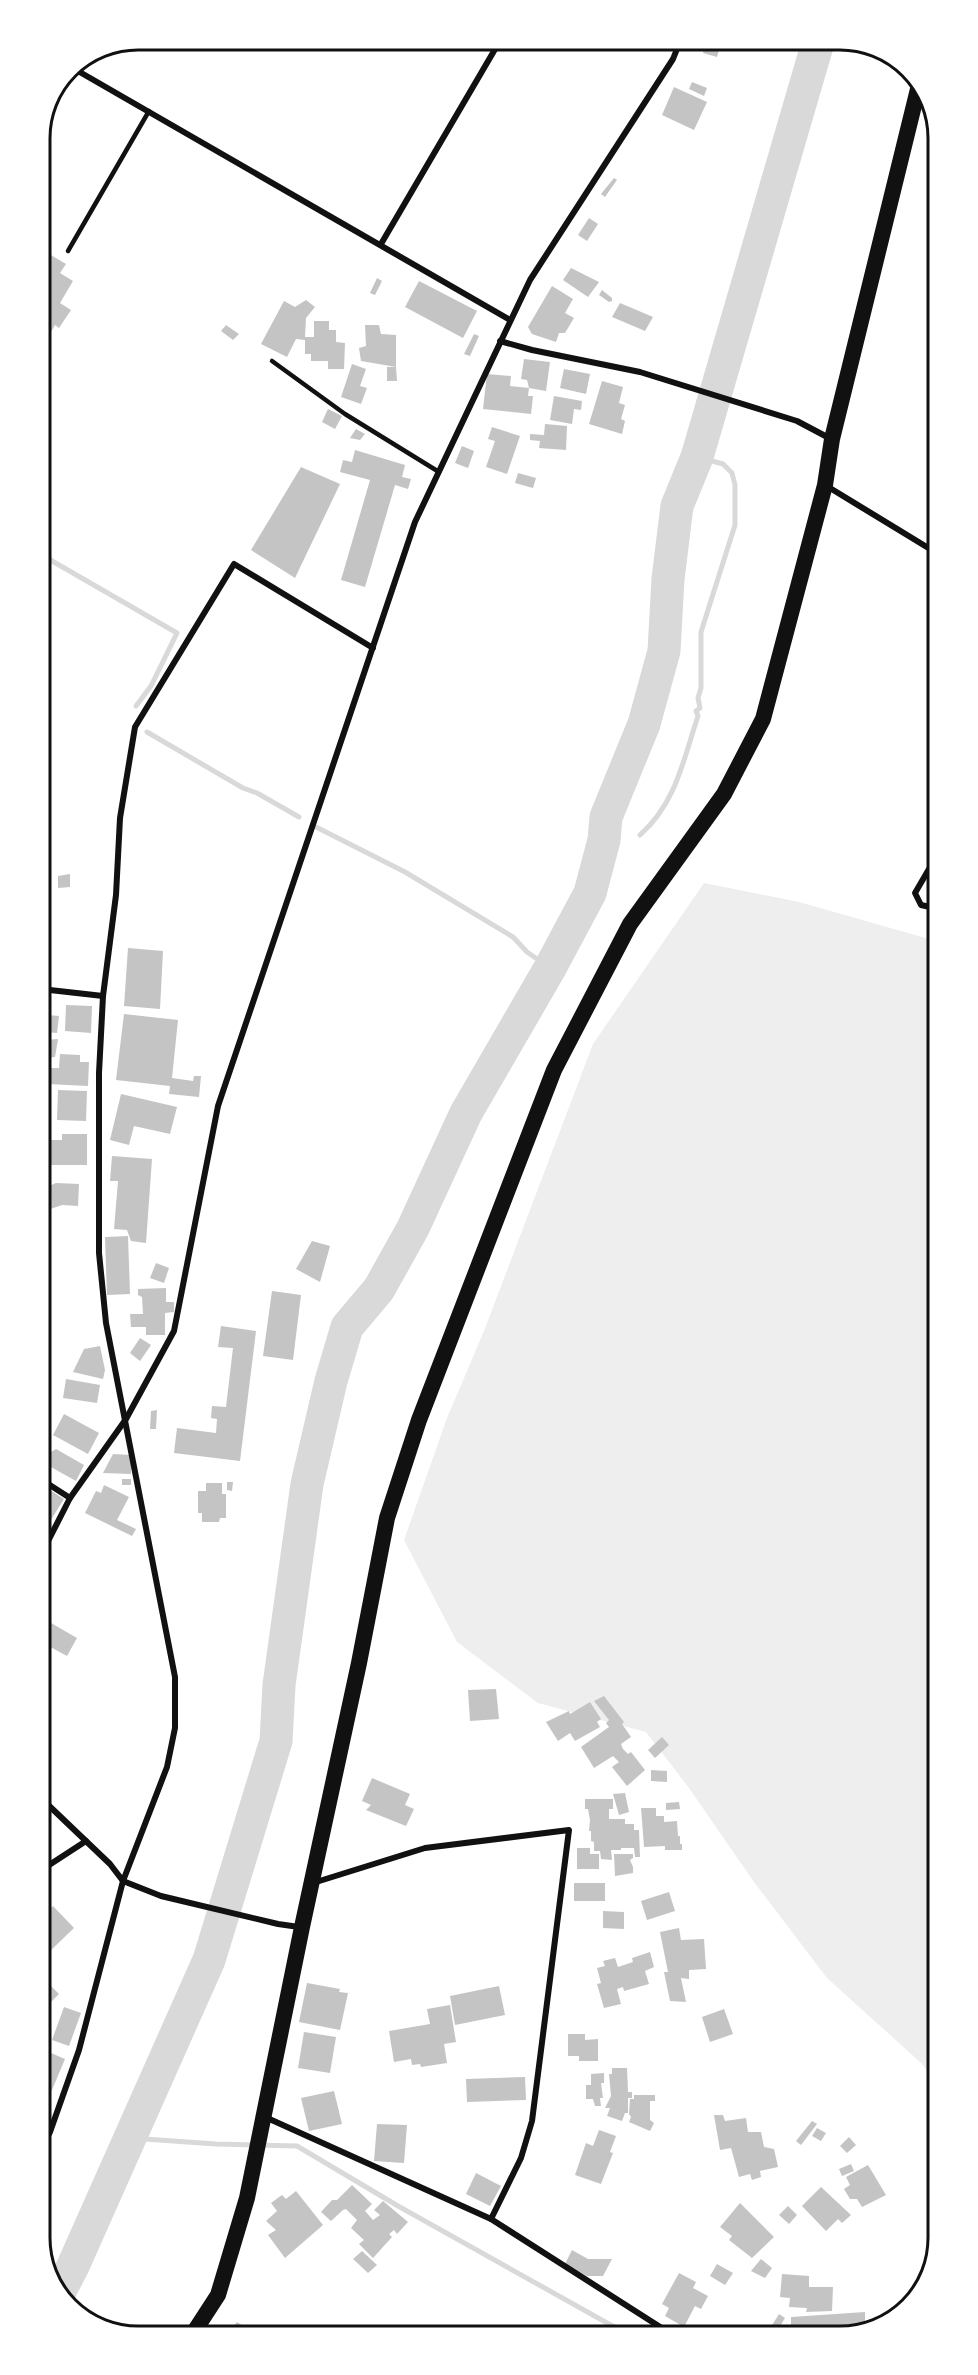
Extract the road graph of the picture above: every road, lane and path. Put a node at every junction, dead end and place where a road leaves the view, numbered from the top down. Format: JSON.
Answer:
{"nodes":[{"id":1,"x":495,"y":50,"type":"edge"},
{"id":2,"x":677,"y":50,"type":"edge"},
{"id":3,"x":79,"y":71,"type":"edge"},
{"id":4,"x":917,"y":93,"type":"edge"},
{"id":5,"x":148,"y":111,"type":"junction"},
{"id":6,"x":381,"y":244,"type":"junction"},
{"id":7,"x":68,"y":251,"type":"dead end"},
{"id":8,"x":510,"y":320,"type":"junction"},
{"id":9,"x":500,"y":341,"type":"junction"},
{"id":10,"x":272,"y":361,"type":"dead end"},
{"id":11,"x":832,"y":439,"type":"junction"},
{"id":12,"x":439,"y":472,"type":"junction"},
{"id":13,"x":825,"y":484,"type":"junction"},
{"id":14,"x":928,"y":548,"type":"edge"},
{"id":15,"x":373,"y":648,"type":"junction"},
{"id":16,"x":928,"y":871,"type":"edge"},
{"id":17,"x":928,"y":907,"type":"edge"},
{"id":18,"x":50,"y":990,"type":"edge"},
{"id":19,"x":103,"y":996,"type":"junction"},
{"id":20,"x":126,"y":1419,"type":"junction"},
{"id":21,"x":49,"y":1484,"type":"edge"},
{"id":22,"x":69,"y":1498,"type":"junction"},
{"id":23,"x":49,"y":1538,"type":"edge"},
{"id":24,"x":49,"y":1806,"type":"edge"},
{"id":25,"x":86,"y":1841,"type":"junction"},
{"id":26,"x":49,"y":1865,"type":"edge"},
{"id":27,"x":123,"y":1881,"type":"junction"},
{"id":28,"x":313,"y":1883,"type":"junction"},
{"id":29,"x":302,"y":1927,"type":"junction"},
{"id":30,"x":262,"y":2124,"type":"junction"},
{"id":31,"x":49,"y":2134,"type":"edge"},
{"id":32,"x":491,"y":2219,"type":"junction"},
{"id":33,"x":198,"y":2325,"type":"edge"},
{"id":34,"x":658,"y":2326,"type":"edge"}],
"edges":[{"from":1,"to":6,"type":"street"},
{"from":2,"to":8,"type":"street"},
{"from":3,"to":5,"type":"street"},
{"from":4,"to":11,"type":"highway"},
{"from":5,"to":6,"type":"street"},
{"from":5,"to":7,"type":"lane"},
{"from":6,"to":8,"type":"street"},
{"from":8,"to":9,"type":"street"},
{"from":9,"to":11,"type":"street"},
{"from":9,"to":12,"type":"street"},
{"from":10,"to":12,"type":"lane"},
{"from":11,"to":13,"type":"highway"},
{"from":12,"to":15,"type":"street"},
{"from":13,"to":14,"type":"street"},
{"from":13,"to":28,"type":"highway"},
{"from":15,"to":19,"type":"street"},
{"from":15,"to":20,"type":"street"},
{"from":16,"to":17,"type":"street"},
{"from":18,"to":19,"type":"street"},
{"from":19,"to":20,"type":"street"},
{"from":20,"to":22,"type":"street"},
{"from":20,"to":27,"type":"street"},
{"from":21,"to":22,"type":"street"},
{"from":22,"to":23,"type":"street"},
{"from":24,"to":25,"type":"street"},
{"from":25,"to":26,"type":"street"},
{"from":25,"to":27,"type":"street"},
{"from":27,"to":29,"type":"street"},
{"from":27,"to":31,"type":"street"},
{"from":28,"to":29,"type":"highway"},
{"from":28,"to":32,"type":"street"},
{"from":29,"to":30,"type":"highway"},
{"from":30,"to":32,"type":"street"},
{"from":30,"to":33,"type":"highway"},
{"from":32,"to":34,"type":"street"}]}
